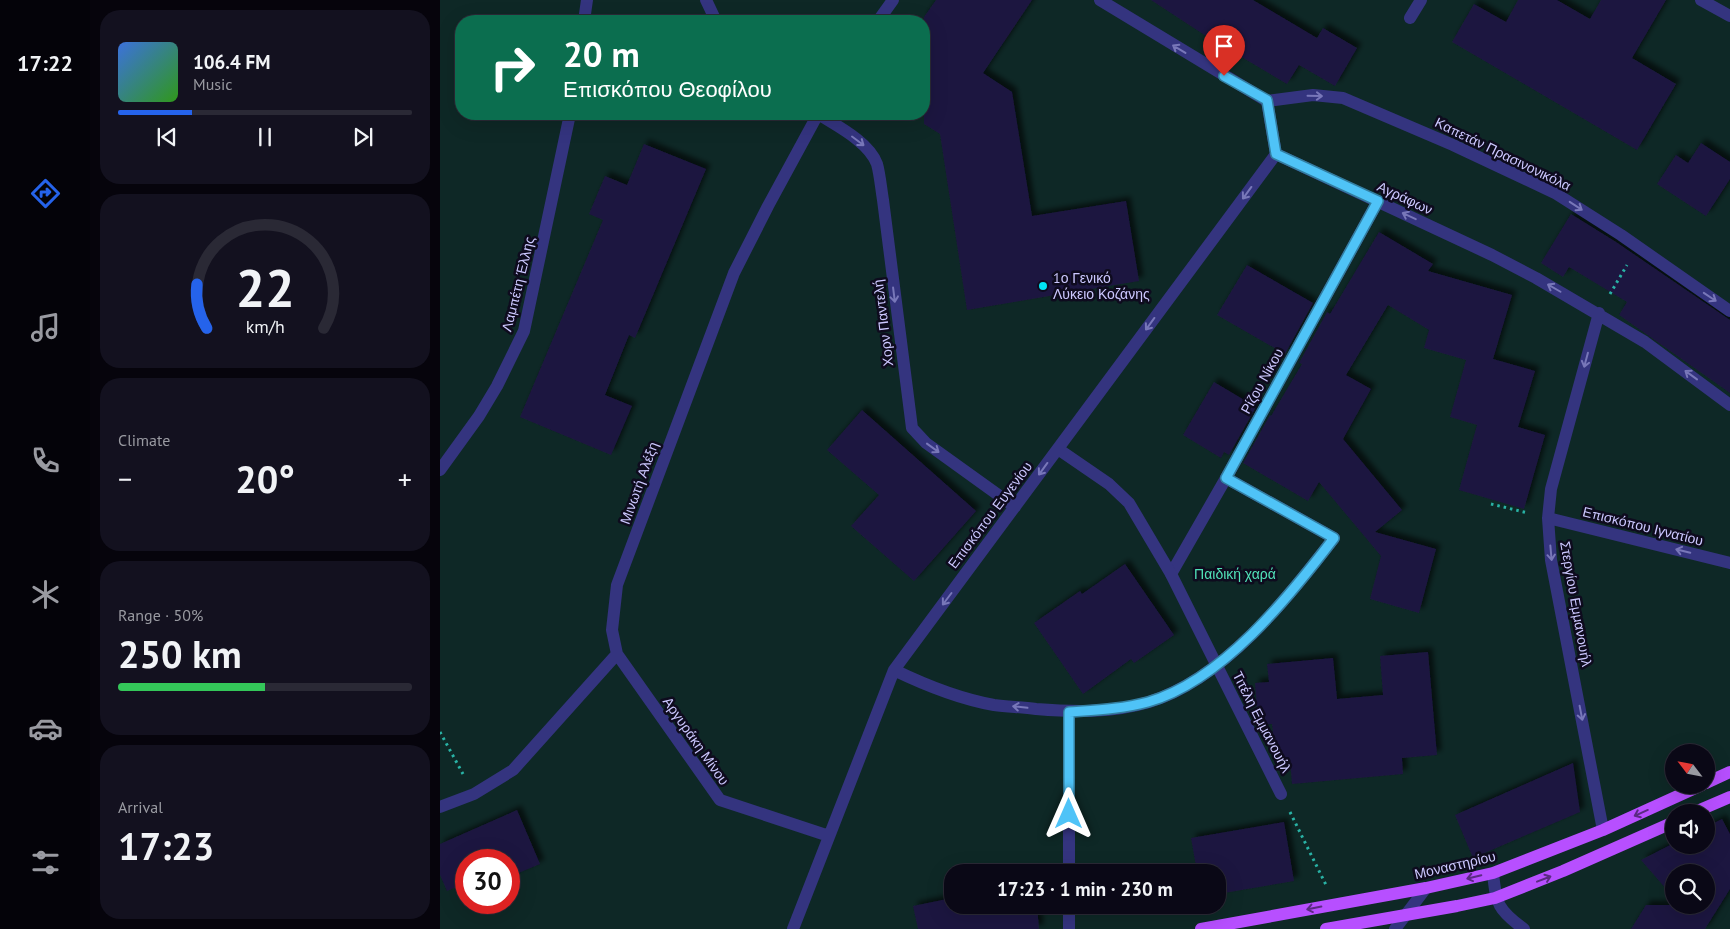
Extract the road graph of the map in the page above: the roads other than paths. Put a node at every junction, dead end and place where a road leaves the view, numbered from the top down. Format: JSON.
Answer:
{"nodes":[{"id":1,"x":587,"y":0,"type":"edge"},
{"id":2,"x":706,"y":0,"type":"edge"},
{"id":3,"x":893,"y":0,"type":"edge"},
{"id":4,"x":1100,"y":0,"type":"edge"},
{"id":5,"x":1421,"y":0,"type":"edge"},
{"id":6,"x":1701,"y":0,"type":"edge"},
{"id":7,"x":585,"y":15,"type":"edge"},
{"id":8,"x":713,"y":15,"type":"edge"},
{"id":9,"x":882,"y":15,"type":"edge"},
{"id":10,"x":1730,"y":16,"type":"edge"},
{"id":11,"x":1410,"y":18,"type":"dead end"},
{"id":12,"x":1267,"y":100,"type":"junction"},
{"id":13,"x":569,"y":120,"type":"edge"},
{"id":14,"x":815,"y":120,"type":"edge"},
{"id":15,"x":828,"y":120,"type":"edge"},
{"id":16,"x":1276,"y":154,"type":"junction"},
{"id":17,"x":1378,"y":201,"type":"junction"},
{"id":18,"x":1730,"y":311,"type":"edge"},
{"id":19,"x":1598,"y":313,"type":"junction"},
{"id":20,"x":1730,"y":405,"type":"edge"},
{"id":21,"x":1058,"y":449,"type":"junction"},
{"id":22,"x":440,"y":470,"type":"edge"},
{"id":23,"x":1226,"y":478,"type":"junction"},
{"id":24,"x":1015,"y":507,"type":"junction"},
{"id":25,"x":1548,"y":518,"type":"junction"},
{"id":26,"x":1730,"y":563,"type":"edge"},
{"id":27,"x":1171,"y":574,"type":"junction"},
{"id":28,"x":616,"y":654,"type":"junction"},
{"id":29,"x":1217,"y":665,"type":"junction"},
{"id":30,"x":894,"y":670,"type":"junction"},
{"id":31,"x":1069,"y":712,"type":"junction"},
{"id":32,"x":1730,"y":772,"type":"edge"},
{"id":33,"x":1715,"y":779,"type":"edge"},
{"id":34,"x":1281,"y":794,"type":"road end"},
{"id":35,"x":1682,"y":794,"type":"edge"},
{"id":36,"x":1730,"y":797,"type":"edge"},
{"id":37,"x":1714,"y":804,"type":"edge"},
{"id":38,"x":440,"y":807,"type":"edge"},
{"id":39,"x":1665,"y":826,"type":"edge"},
{"id":40,"x":1603,"y":830,"type":"junction"},
{"id":41,"x":829,"y":836,"type":"junction"},
{"id":42,"x":1069,"y":864,"type":"edge"},
{"id":43,"x":1494,"y":872,"type":"junction"},
{"id":44,"x":1426,"y":888,"type":"junction"},
{"id":45,"x":1496,"y":898,"type":"junction"},
{"id":46,"x":1069,"y":914,"type":"edge"},
{"id":47,"x":1406,"y":914,"type":"junction"},
{"id":48,"x":793,"y":929,"type":"edge"},
{"id":49,"x":1069,"y":929,"type":"edge"},
{"id":50,"x":1201,"y":929,"type":"edge"},
{"id":51,"x":1326,"y":929,"type":"edge"},
{"id":52,"x":1394,"y":929,"type":"edge"},
{"id":53,"x":1524,"y":929,"type":"edge"}],
"edges":[{"from":1,"to":7,"type":"street"},
{"from":2,"to":8,"type":"street"},
{"from":3,"to":9,"type":"street"},
{"from":12,"to":4,"type":"street","one_way":true},
{"from":5,"to":11,"type":"street"},
{"from":6,"to":10,"type":"street"},
{"from":12,"to":16,"type":"street"},
{"from":12,"to":18,"type":"street","name":"Καπετάν Πρασινονικόλα","one_way":true},
{"from":13,"to":22,"type":"street","name":"Λαμπέτη Έλλης"},
{"from":14,"to":28,"type":"street","name":"Μινωτή Αλέξη"},
{"from":15,"to":24,"type":"street","name":"Χορν Παντελή","one_way":true},
{"from":16,"to":17,"type":"street","name":"Αγράφων"},
{"from":16,"to":21,"type":"street","name":"Επισκόπου Ευγενίου","one_way":true},
{"from":19,"to":17,"type":"street","name":"Αγράφων","one_way":true},
{"from":17,"to":23,"type":"street","name":"Ρίζου Νίκου"},
{"from":20,"to":19,"type":"street","name":"Αγράφων","one_way":true},
{"from":19,"to":25,"type":"street","name":"Στεργίου Εμμανουήλ","one_way":true},
{"from":21,"to":24,"type":"street","name":"Επισκόπου Ευγενίου","one_way":true},
{"from":21,"to":27,"type":"street","name":"Τιτέλη Εμμανουήλ"},
{"from":23,"to":27,"type":"street","name":"Ρίζου Νίκου"},
{"from":23,"to":29,"type":"street"},
{"from":24,"to":30,"type":"street","name":"Επισκόπου Ευγενίου","one_way":true},
{"from":26,"to":25,"type":"street","name":"Επισκόπου Ιγνατίου","one_way":true},
{"from":25,"to":40,"type":"street","name":"Στεργίου Εμμανουήλ","one_way":true},
{"from":27,"to":29,"type":"street","name":"Τιτέλη Εμμανουήλ"},
{"from":28,"to":38,"type":"street"},
{"from":28,"to":41,"type":"street","name":"Αργυράκη Μίνου"},
{"from":29,"to":31,"type":"street"},
{"from":29,"to":34,"type":"street","name":"Τιτέλη Εμμανουήλ"},
{"from":31,"to":30,"type":"street","one_way":true},
{"from":30,"to":41,"type":"street","name":"Επισκόπου Ευγενίου"},
{"from":31,"to":42,"type":"street"},
{"from":32,"to":33,"type":"main road"},
{"from":35,"to":40,"type":"main road","name":"Μοναστηρίου","one_way":true},
{"from":36,"to":37,"type":"main road"},
{"from":45,"to":39,"type":"main road","one_way":true},
{"from":40,"to":43,"type":"main road","name":"Μοναστηρίου"},
{"from":41,"to":48,"type":"street","name":"Επισκόπου Ευγενίου"},
{"from":43,"to":44,"type":"main road","name":"Μοναστηρίου","one_way":true},
{"from":43,"to":45,"type":"street"},
{"from":44,"to":47,"type":"street"},
{"from":44,"to":50,"type":"main road","name":"Μοναστηρίου","one_way":true},
{"from":45,"to":47,"type":"main road"},
{"from":45,"to":53,"type":"street"},
{"from":46,"to":49,"type":"street"},
{"from":47,"to":51,"type":"main road"},
{"from":47,"to":52,"type":"street"}]}
